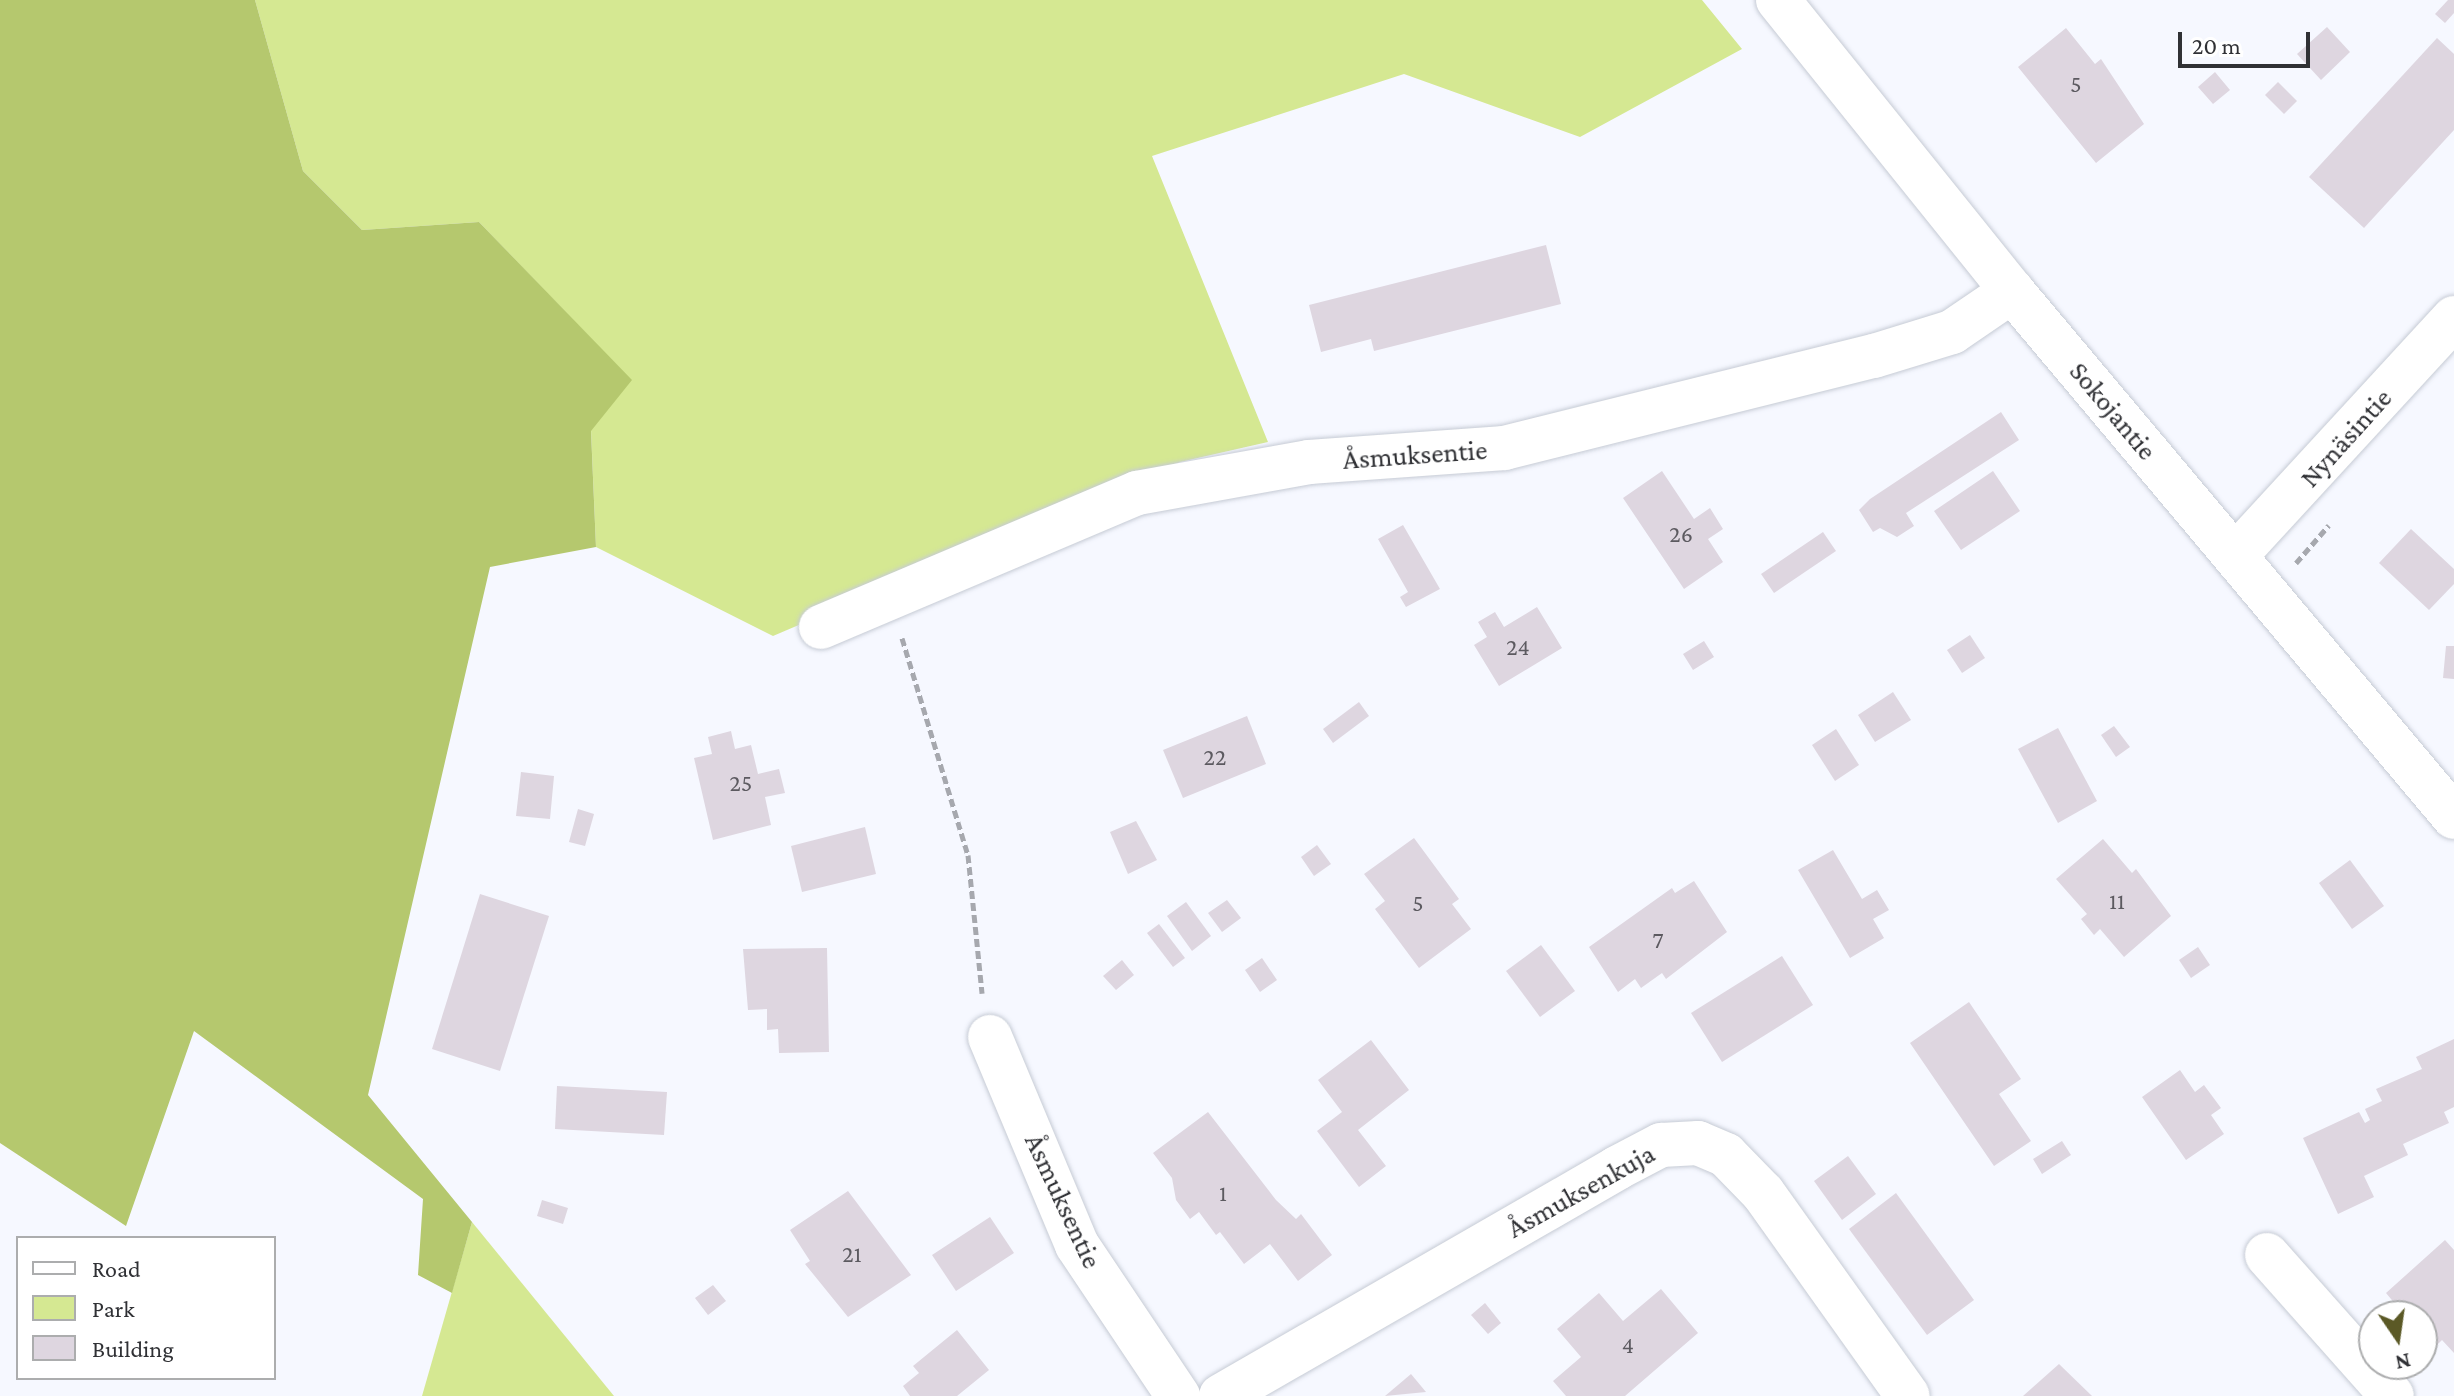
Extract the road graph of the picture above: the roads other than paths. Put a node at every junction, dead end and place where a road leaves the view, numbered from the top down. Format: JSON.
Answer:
{"nodes":[{"id":1,"x":1778,"y":0,"type":"edge"},
{"id":2,"x":2012,"y":291,"type":"junction"},
{"id":3,"x":2454,"y":318,"type":"edge"},
{"id":4,"x":2236,"y":555,"type":"junction"},
{"id":5,"x":821,"y":627,"type":"dead end"},
{"id":6,"x":2454,"y":817,"type":"edge"},
{"id":7,"x":990,"y":1037,"type":"road end"},
{"id":8,"x":2267,"y":1255,"type":"dead end"},
{"id":9,"x":1178,"y":1396,"type":"edge"},
{"id":10,"x":1221,"y":1396,"type":"edge"},
{"id":11,"x":1908,"y":1396,"type":"edge"},
{"id":12,"x":2392,"y":1396,"type":"edge"}],
"edges":[{"from":1,"to":2,"type":"street","name":"Sokojantie"},
{"from":2,"to":4,"type":"street","name":"Sokojantie"},
{"from":2,"to":5,"type":"street","name":"Åsmuksentie"},
{"from":3,"to":4,"type":"street","name":"Nynäsintie"},
{"from":4,"to":6,"type":"street","name":"Sokojantie"},
{"from":7,"to":9,"type":"street","name":"Åsmuksentie"},
{"from":8,"to":12,"type":"street"},
{"from":10,"to":11,"type":"street","name":"Åsmuksenkuja"}]}
